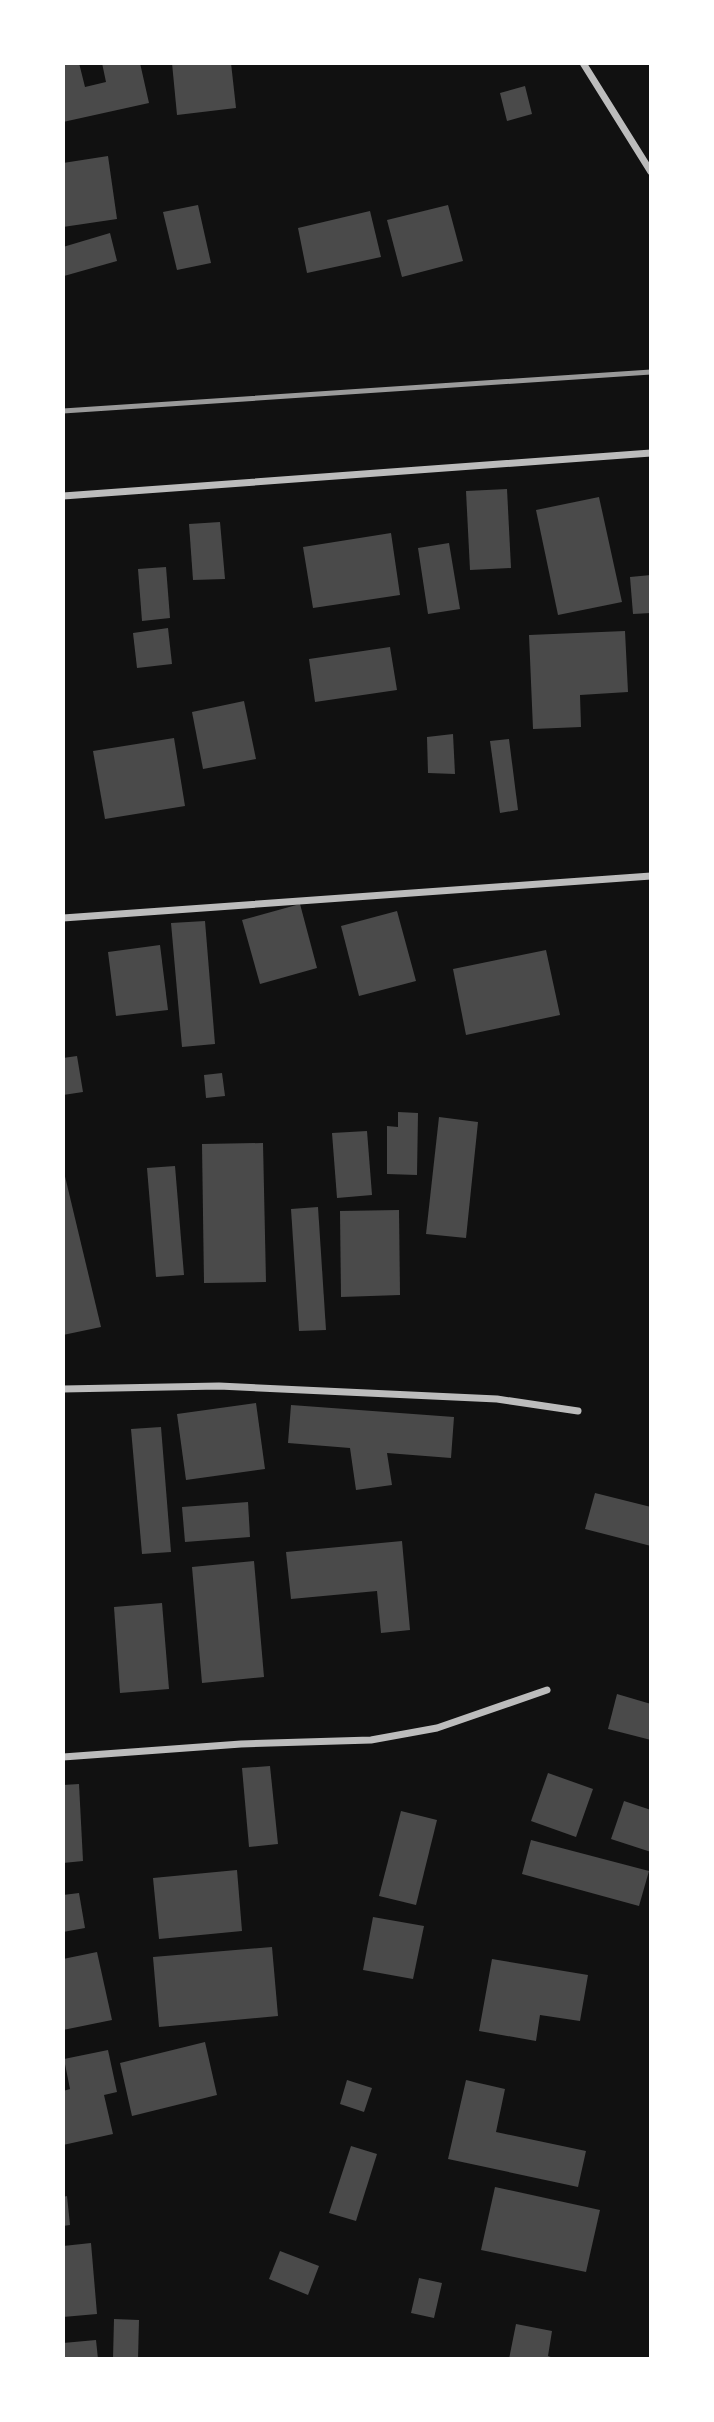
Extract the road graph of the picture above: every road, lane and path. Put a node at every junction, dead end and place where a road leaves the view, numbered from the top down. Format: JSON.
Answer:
{"nodes":[{"id":1,"x":583,"y":63,"type":"edge"},
{"id":2,"x":651,"y":172,"type":"edge"},
{"id":3,"x":651,"y":453,"type":"edge"},
{"id":4,"x":63,"y":496,"type":"edge"},
{"id":5,"x":651,"y":876,"type":"edge"},
{"id":6,"x":63,"y":918,"type":"edge"},
{"id":7,"x":63,"y":1389,"type":"edge"},
{"id":8,"x":578,"y":1411,"type":"dead end"},
{"id":9,"x":547,"y":1690,"type":"dead end"},
{"id":10,"x":63,"y":1757,"type":"edge"}],
"edges":[{"from":1,"to":2,"type":"street"},
{"from":3,"to":4,"type":"street"},
{"from":5,"to":6,"type":"street"},
{"from":7,"to":8,"type":"street"},
{"from":9,"to":10,"type":"street"}]}
